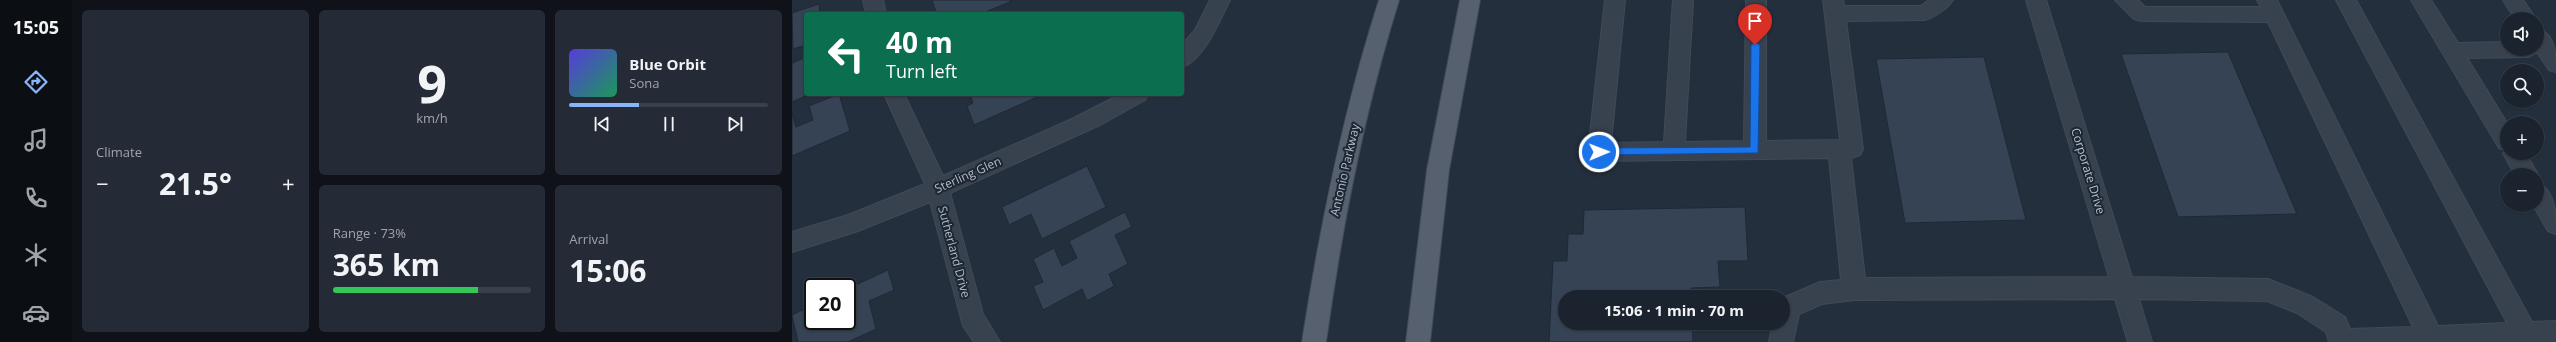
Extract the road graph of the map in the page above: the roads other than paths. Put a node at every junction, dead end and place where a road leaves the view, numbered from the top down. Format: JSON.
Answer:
{"nodes":[{"id":1,"x":873,"y":0,"type":"edge"},
{"id":2,"x":1220,"y":0,"type":"edge"},
{"id":3,"x":1389,"y":0,"type":"edge"},
{"id":4,"x":1470,"y":0,"type":"edge"},
{"id":5,"x":1615,"y":0,"type":"edge"},
{"id":6,"x":1683,"y":0,"type":"edge"},
{"id":7,"x":1756,"y":0,"type":"edge"},
{"id":8,"x":1943,"y":0,"type":"edge"},
{"id":9,"x":2036,"y":0,"type":"edge"},
{"id":10,"x":2125,"y":0,"type":"edge"},
{"id":11,"x":2346,"y":0,"type":"edge"},
{"id":12,"x":2421,"y":0,"type":"edge"},
{"id":13,"x":2513,"y":0,"type":"edge"},
{"id":14,"x":1834,"y":7,"type":"edge"},
{"id":15,"x":2271,"y":7,"type":"edge"},
{"id":16,"x":876,"y":12,"type":"edge"},
{"id":17,"x":2521,"y":12,"type":"edge"},
{"id":18,"x":2500,"y":49,"type":"edge"},
{"id":19,"x":2453,"y":50,"type":"junction"},
{"id":20,"x":1184,"y":57,"type":"edge"},
{"id":21,"x":895,"y":96,"type":"edge"},
{"id":22,"x":1135,"y":96,"type":"edge"},
{"id":23,"x":2500,"y":130,"type":"edge"},
{"id":24,"x":1839,"y":149,"type":"junction"},
{"id":25,"x":1755,"y":150,"type":"junction"},
{"id":26,"x":1674,"y":151,"type":"junction"},
{"id":27,"x":938,"y":189,"type":"junction"},
{"id":28,"x":2544,"y":204,"type":"edge"},
{"id":29,"x":2556,"y":224,"type":"edge"},
{"id":30,"x":792,"y":242,"type":"edge"},
{"id":31,"x":2123,"y":288,"type":"junction"},
{"id":32,"x":1854,"y":289,"type":"junction"},
{"id":33,"x":2556,"y":332,"type":"edge"},
{"id":34,"x":2527,"y":337,"type":"edge"},
{"id":35,"x":2432,"y":340,"type":"edge"},
{"id":36,"x":2341,"y":341,"type":"edge"},
{"id":37,"x":988,"y":342,"type":"edge"},
{"id":38,"x":1314,"y":342,"type":"edge"},
{"id":39,"x":1418,"y":342,"type":"edge"},
{"id":40,"x":1781,"y":342,"type":"edge"},
{"id":41,"x":2140,"y":342,"type":"edge"}],
"edges":[{"from":1,"to":16,"type":"street"},
{"from":2,"to":20,"type":"street"},
{"from":3,"to":38,"type":"main road","name":"Antonio Parkway"},
{"from":4,"to":39,"type":"main road"},
{"from":5,"to":26,"type":"street"},
{"from":6,"to":26,"type":"street"},
{"from":7,"to":25,"type":"street"},
{"from":8,"to":14,"type":"street"},
{"from":9,"to":31,"type":"street","name":"Corporate Drive"},
{"from":10,"to":15,"type":"street"},
{"from":11,"to":34,"type":"street"},
{"from":12,"to":19,"type":"street"},
{"from":13,"to":17,"type":"street"},
{"from":14,"to":24,"type":"street"},
{"from":15,"to":35,"type":"street"},
{"from":18,"to":19,"type":"street"},
{"from":19,"to":23,"type":"street"},
{"from":21,"to":27,"type":"street","name":"Sutherland Drive"},
{"from":22,"to":27,"type":"street","name":"Sterling Glen"},
{"from":24,"to":25,"type":"street"},
{"from":24,"to":32,"type":"street"},
{"from":25,"to":26,"type":"street"},
{"from":27,"to":30,"type":"street","name":"Sterling Glen"},
{"from":27,"to":37,"type":"street","name":"Sutherland Drive"},
{"from":28,"to":29,"type":"street"},
{"from":31,"to":32,"type":"street"},
{"from":31,"to":36,"type":"street"},
{"from":31,"to":41,"type":"street","name":"Corporate Drive"},
{"from":32,"to":40,"type":"street"},
{"from":33,"to":34,"type":"street"},
{"from":34,"to":35,"type":"street"},
{"from":35,"to":36,"type":"street"}]}
